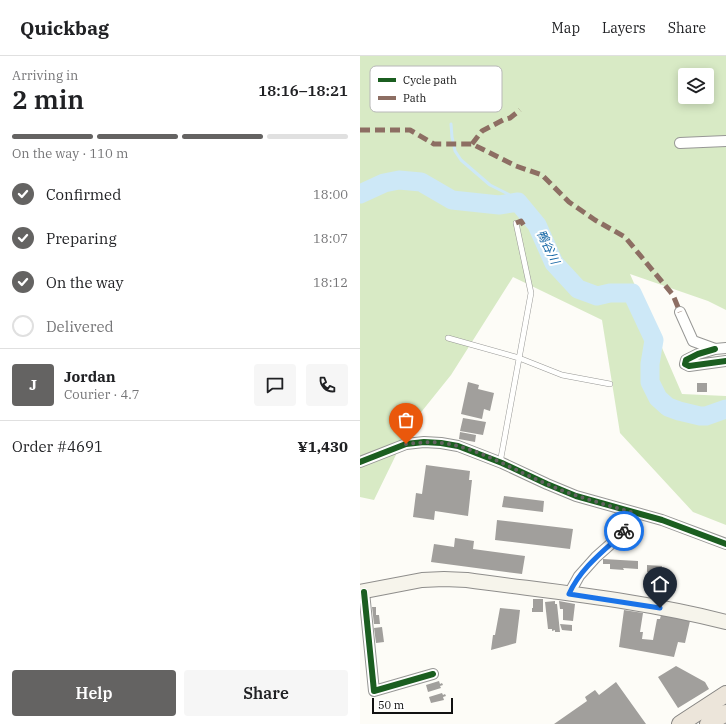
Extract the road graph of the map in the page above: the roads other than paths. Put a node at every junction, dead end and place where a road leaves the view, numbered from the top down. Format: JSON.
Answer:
{"nodes":[{"id":1,"x":726,"y":140,"type":"edge"},
{"id":2,"x":680,"y":143,"type":"dead end"},
{"id":3,"x":516,"y":223,"type":"dead end"},
{"id":4,"x":680,"y":312,"type":"dead end"},
{"id":5,"x":448,"y":338,"type":"dead end"},
{"id":6,"x":726,"y":348,"type":"edge"},
{"id":7,"x":715,"y":349,"type":"junction"},
{"id":8,"x":519,"y":358,"type":"junction"},
{"id":9,"x":726,"y":362,"type":"edge"},
{"id":10,"x":610,"y":384,"type":"dead end"},
{"id":11,"x":360,"y":462,"type":"edge"},
{"id":12,"x":500,"y":463,"type":"junction"},
{"id":13,"x":634,"y":513,"type":"junction"},
{"id":14,"x":726,"y":544,"type":"edge"},
{"id":15,"x":362,"y":592,"type":"edge"},
{"id":16,"x":569,"y":594,"type":"junction"},
{"id":17,"x":726,"y":622,"type":"edge"},
{"id":18,"x":433,"y":674,"type":"dead end"},
{"id":19,"x":726,"y":694,"type":"edge"},
{"id":20,"x":726,"y":713,"type":"edge"},
{"id":21,"x":680,"y":724,"type":"edge"},
{"id":22,"x":708,"y":724,"type":"edge"}],
"edges":[{"from":1,"to":2,"type":"street"},
{"from":3,"to":8,"type":"lane"},
{"from":4,"to":7,"type":"street"},
{"from":5,"to":8,"type":"lane"},
{"from":6,"to":7,"type":"street"},
{"from":7,"to":9,"type":"street"},
{"from":8,"to":10,"type":"lane"},
{"from":8,"to":12,"type":"lane"},
{"from":11,"to":12,"type":"street"},
{"from":12,"to":13,"type":"street"},
{"from":13,"to":14,"type":"street"},
{"from":13,"to":16,"type":"street"},
{"from":15,"to":16,"type":"main road"},
{"from":15,"to":18,"type":"street"},
{"from":16,"to":17,"type":"main road"},
{"from":19,"to":21,"type":"highway"},
{"from":20,"to":22,"type":"highway"}]}
